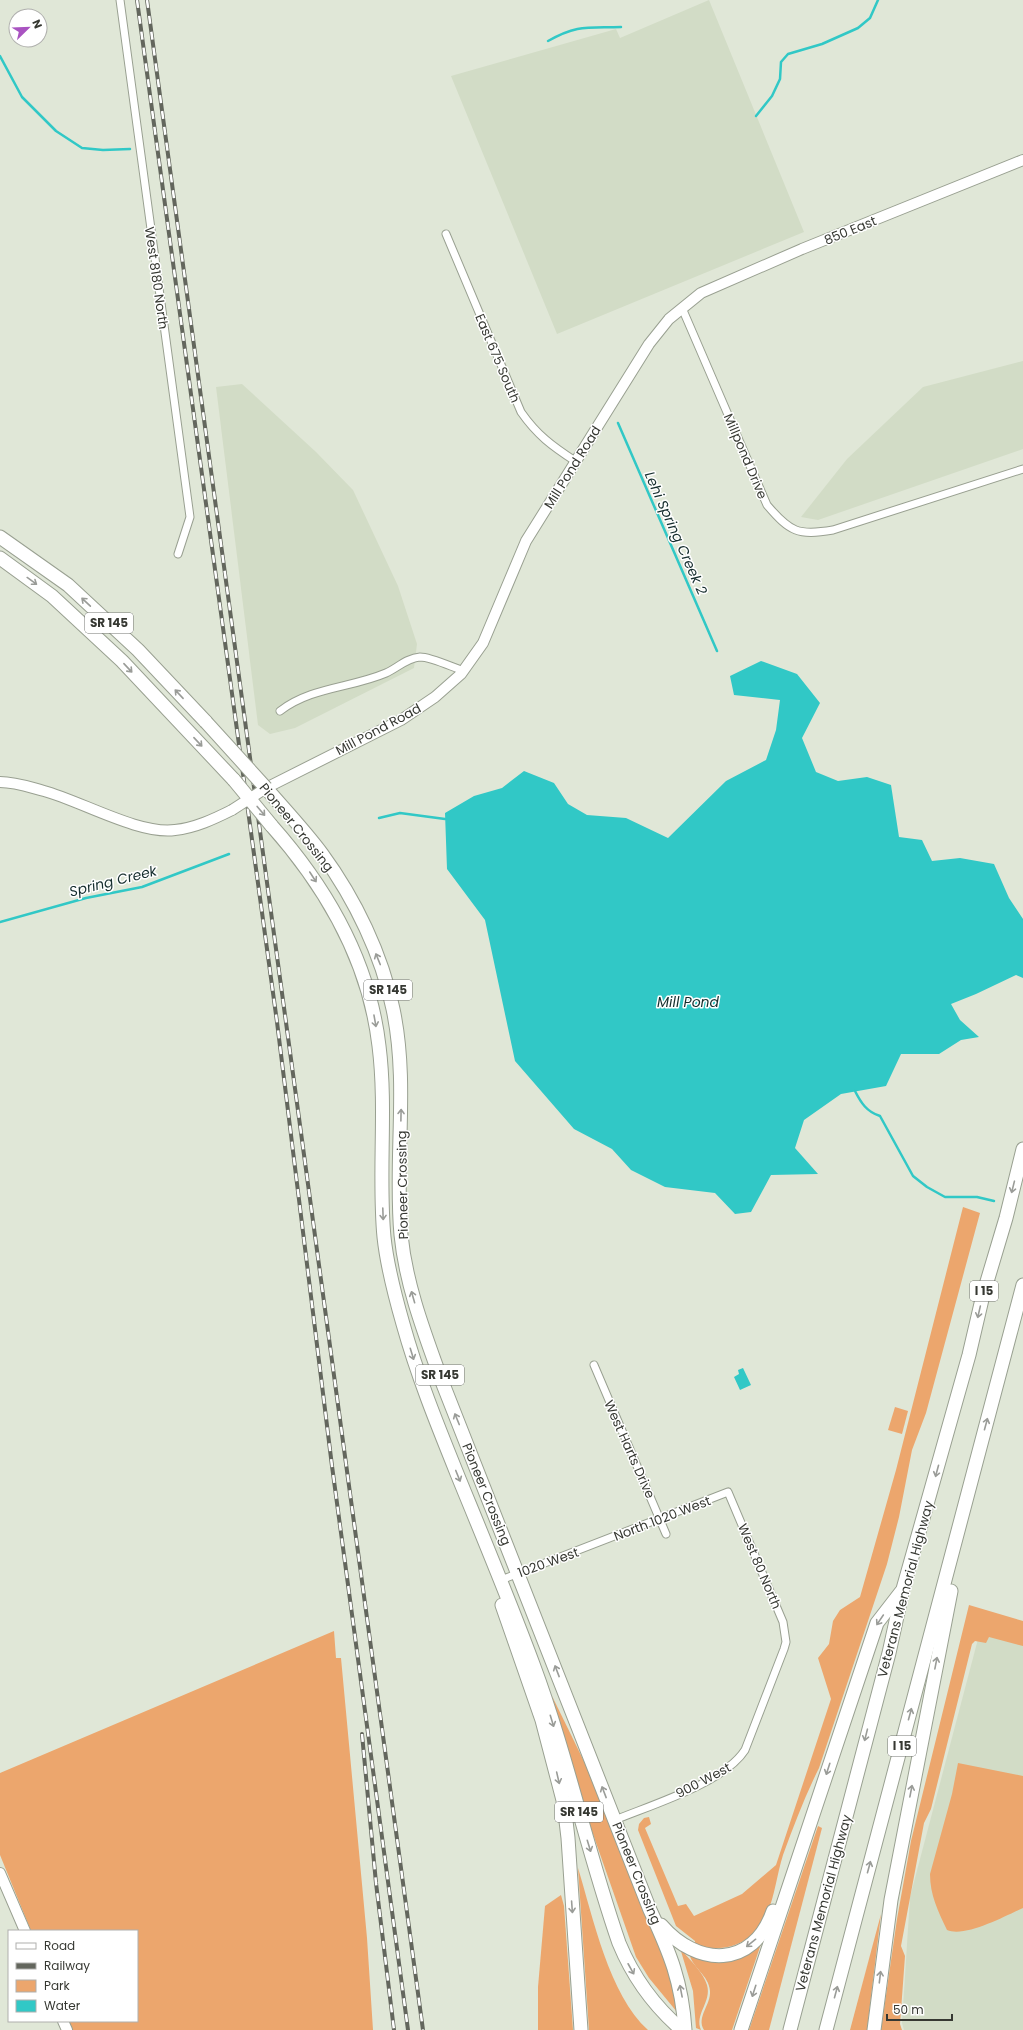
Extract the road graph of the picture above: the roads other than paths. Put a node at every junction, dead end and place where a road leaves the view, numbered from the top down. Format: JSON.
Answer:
{"nodes":[{"id":1,"x":120,"y":0,"type":"edge"},
{"id":2,"x":1023,"y":160,"type":"edge"},
{"id":3,"x":446,"y":234,"type":"dead end"},
{"id":4,"x":682,"y":308,"type":"junction"},
{"id":5,"x":576,"y":462,"type":"junction"},
{"id":6,"x":1023,"y":469,"type":"edge"},
{"id":7,"x":0,"y":537,"type":"edge"},
{"id":8,"x":178,"y":554,"type":"dead end"},
{"id":9,"x":0,"y":558,"type":"edge"},
{"id":10,"x":464,"y":670,"type":"junction"},
{"id":11,"x":280,"y":711,"type":"dead end"},
{"id":12,"x":0,"y":782,"type":"edge"},
{"id":13,"x":266,"y":788,"type":"junction"},
{"id":14,"x":250,"y":798,"type":"junction"},
{"id":15,"x":1023,"y":1149,"type":"edge"},
{"id":16,"x":1023,"y":1286,"type":"edge"},
{"id":17,"x":594,"y":1365,"type":"dead end"},
{"id":18,"x":976,"y":1461,"type":"junction"},
{"id":19,"x":728,"y":1492,"type":"joint"},
{"id":20,"x":661,"y":1519,"type":"junction"},
{"id":21,"x":666,"y":1534,"type":"dead end"},
{"id":22,"x":596,"y":1544,"type":"joint"},
{"id":23,"x":519,"y":1572,"type":"junction"},
{"id":24,"x":500,"y":1580,"type":"junction"},
{"id":25,"x":903,"y":1589,"type":"junction"},
{"id":26,"x":786,"y":1642,"type":"joint"},
{"id":27,"x":815,"y":1808,"type":"junction"},
{"id":28,"x":615,"y":1820,"type":"junction"},
{"id":29,"x":0,"y":1873,"type":"edge"},
{"id":30,"x":650,"y":1910,"type":"junction"},
{"id":31,"x":25,"y":1930,"type":"edge"},
{"id":32,"x":580,"y":2030,"type":"edge"},
{"id":33,"x":682,"y":2030,"type":"edge"},
{"id":34,"x":685,"y":2030,"type":"edge"},
{"id":35,"x":741,"y":2030,"type":"edge"},
{"id":36,"x":790,"y":2030,"type":"edge"},
{"id":37,"x":826,"y":2030,"type":"edge"},
{"id":38,"x":874,"y":2030,"type":"edge"}],
"edges":[{"from":1,"to":8,"type":"street","name":"West 8180 North"},
{"from":2,"to":4,"type":"main road","name":"850 East"},
{"from":3,"to":5,"type":"street","name":"East 675 South"},
{"from":4,"to":5,"type":"main road","name":"Mill Pond Road"},
{"from":4,"to":6,"type":"street","name":"Millpond Drive"},
{"from":5,"to":10,"type":"main road","name":"Mill Pond Road"},
{"from":13,"to":7,"type":"highway","name":"Pioneer Crossing","number":"SR 145","one_way":true,"bridge":true},
{"from":9,"to":14,"type":"highway","name":"Pioneer Crossing","number":"SR 145","one_way":true,"bridge":true},
{"from":10,"to":11,"type":"street"},
{"from":10,"to":13,"type":"main road","name":"Mill Pond Road"},
{"from":12,"to":14,"type":"main road","name":"Mill Pond Road","bridge":true},
{"from":13,"to":14,"type":"main road","name":"Mill Pond Road","bridge":true},
{"from":23,"to":13,"type":"highway","name":"Pioneer Crossing","number":"SR 145","one_way":true},
{"from":14,"to":24,"type":"highway","name":"Pioneer Crossing","number":"SR 145","one_way":true,"bridge":true},
{"from":15,"to":25,"type":"highway","name":"Veterans Memorial Highway","number":"I 15","one_way":true},
{"from":18,"to":16,"type":"highway","number":"I 15","one_way":true},
{"from":17,"to":20,"type":"street","name":"West Harts Drive"},
{"from":37,"to":18,"type":"highway","number":"I 15","one_way":true},
{"from":38,"to":18,"type":"highway","one_way":true},
{"from":19,"to":20,"type":"street","name":"North 1020 West"},
{"from":19,"to":26,"type":"street","name":"West 80 North"},
{"from":20,"to":21,"type":"street","name":"West Harts Drive"},
{"from":20,"to":22,"type":"street","name":"North 1020 West"},
{"from":22,"to":23,"type":"street","name":"1020 West"},
{"from":23,"to":24,"type":"street","name":"1020 West"},
{"from":28,"to":23,"type":"highway","name":"Pioneer Crossing","number":"SR 145","one_way":true},
{"from":24,"to":32,"type":"highway","one_way":true},
{"from":24,"to":33,"type":"highway","name":"Pioneer Crossing","number":"SR 145","one_way":true},
{"from":25,"to":27,"type":"highway","one_way":true},
{"from":25,"to":36,"type":"highway","name":"Veterans Memorial Highway","number":"I 15","one_way":true},
{"from":26,"to":28,"type":"street","name":"900 West"},
{"from":27,"to":30,"type":"highway","one_way":true},
{"from":27,"to":35,"type":"highway","one_way":true},
{"from":28,"to":30,"type":"highway","name":"Pioneer Crossing","number":"SR 145"},
{"from":29,"to":31,"type":"main road"},
{"from":34,"to":30,"type":"highway","name":"Pioneer Crossing","number":"SR 145","one_way":true}]}
